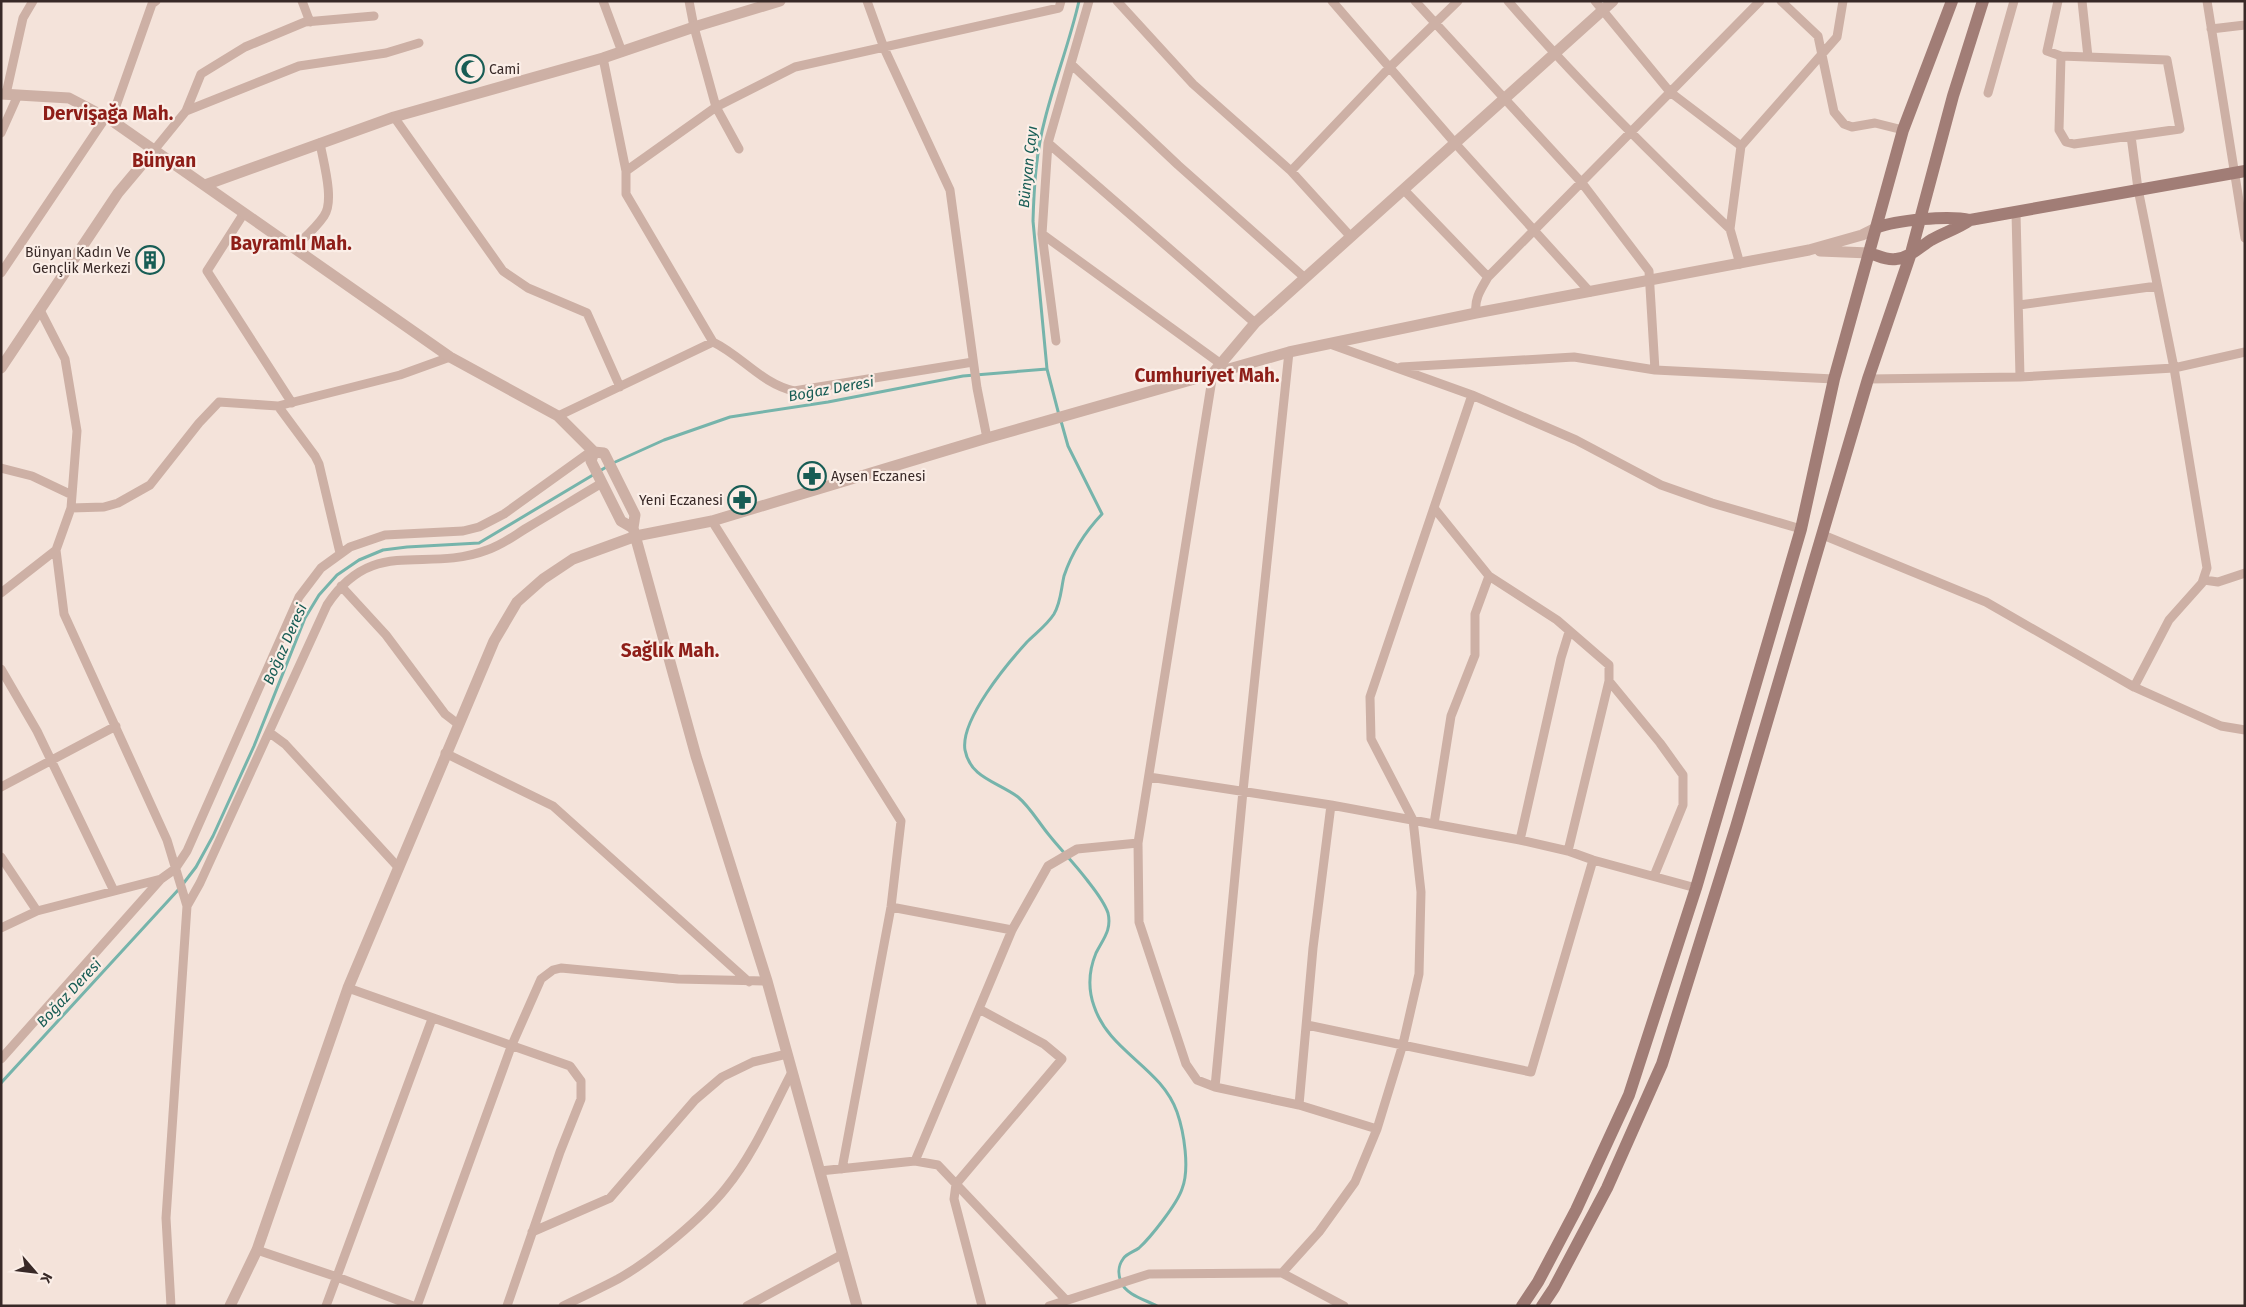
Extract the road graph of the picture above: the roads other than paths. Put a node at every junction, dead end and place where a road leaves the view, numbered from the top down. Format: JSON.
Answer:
{"nodes":[{"id":1,"x":32,"y":1,"type":"edge"},
{"id":2,"x":156,"y":1,"type":"edge"},
{"id":3,"x":302,"y":1,"type":"edge"},
{"id":4,"x":603,"y":1,"type":"edge"},
{"id":5,"x":689,"y":1,"type":"edge"},
{"id":6,"x":780,"y":1,"type":"edge"},
{"id":7,"x":867,"y":1,"type":"edge"},
{"id":8,"x":1061,"y":1,"type":"edge"},
{"id":9,"x":1089,"y":1,"type":"edge"},
{"id":10,"x":1117,"y":1,"type":"edge"},
{"id":11,"x":1332,"y":1,"type":"edge"},
{"id":12,"x":1415,"y":1,"type":"edge"},
{"id":13,"x":1458,"y":1,"type":"edge"},
{"id":14,"x":1508,"y":1,"type":"edge"},
{"id":15,"x":1595,"y":1,"type":"edge"},
{"id":16,"x":1613,"y":1,"type":"edge"},
{"id":17,"x":1760,"y":1,"type":"edge"},
{"id":18,"x":1781,"y":1,"type":"edge"},
{"id":19,"x":1843,"y":1,"type":"edge"},
{"id":20,"x":1952,"y":1,"type":"edge"},
{"id":21,"x":1983,"y":1,"type":"edge"},
{"id":22,"x":2014,"y":1,"type":"edge"},
{"id":23,"x":2058,"y":1,"type":"edge"},
{"id":24,"x":2082,"y":1,"type":"edge"},
{"id":25,"x":2206,"y":1,"type":"edge"},
{"id":26,"x":1603,"y":10,"type":"junction"},
{"id":27,"x":374,"y":16,"type":"dead end"},
{"id":28,"x":310,"y":22,"type":"junction"},
{"id":29,"x":1434,"y":23,"type":"junction"},
{"id":30,"x":2245,"y":25,"type":"edge"},
{"id":31,"x":694,"y":27,"type":"junction"},
{"id":32,"x":2211,"y":29,"type":"junction"},
{"id":33,"x":419,"y":44,"type":"dead end"},
{"id":34,"x":884,"y":48,"type":"junction"},
{"id":35,"x":622,"y":52,"type":"junction"},
{"id":36,"x":1555,"y":55,"type":"junction"},
{"id":37,"x":1822,"y":55,"type":"junction"},
{"id":38,"x":2060,"y":56,"type":"junction"},
{"id":39,"x":2088,"y":57,"type":"junction"},
{"id":40,"x":603,"y":58,"type":"junction"},
{"id":41,"x":1072,"y":65,"type":"junction"},
{"id":42,"x":1388,"y":68,"type":"junction"},
{"id":43,"x":1670,"y":92,"type":"junction"},
{"id":44,"x":1988,"y":93,"type":"dead end"},
{"id":45,"x":3,"y":94,"type":"edge"},
{"id":46,"x":18,"y":95,"type":"junction"},
{"id":47,"x":1505,"y":98,"type":"junction"},
{"id":48,"x":716,"y":107,"type":"junction"},
{"id":49,"x":186,"y":111,"type":"junction"},
{"id":50,"x":394,"y":117,"type":"junction"},
{"id":51,"x":109,"y":118,"type":"junction"},
{"id":52,"x":1903,"y":130,"type":"junction"},
{"id":53,"x":1,"y":133,"type":"edge"},
{"id":54,"x":1630,"y":134,"type":"junction"},
{"id":55,"x":2131,"y":136,"type":"junction"},
{"id":56,"x":1048,"y":142,"type":"junction"},
{"id":57,"x":1454,"y":142,"type":"junction"},
{"id":58,"x":320,"y":143,"type":"junction"},
{"id":59,"x":1741,"y":146,"type":"junction"},
{"id":60,"x":155,"y":149,"type":"junction"},
{"id":61,"x":740,"y":149,"type":"dead end"},
{"id":62,"x":626,"y":171,"type":"junction"},
{"id":63,"x":1290,"y":171,"type":"junction"},
{"id":64,"x":2239,"y":172,"type":"edge"},
{"id":65,"x":1582,"y":182,"type":"junction"},
{"id":66,"x":205,"y":185,"type":"junction"},
{"id":67,"x":2138,"y":189,"type":"junction"},
{"id":68,"x":1404,"y":190,"type":"junction"},
{"id":69,"x":244,"y":213,"type":"junction"},
{"id":70,"x":2016,"y":213,"type":"junction"},
{"id":71,"x":1970,"y":220,"type":"junction"},
{"id":72,"x":1920,"y":221,"type":"junction"},
{"id":73,"x":1876,"y":228,"type":"junction"},
{"id":74,"x":1730,"y":229,"type":"junction"},
{"id":75,"x":1534,"y":230,"type":"junction"},
{"id":76,"x":1042,"y":234,"type":"junction"},
{"id":77,"x":1351,"y":237,"type":"junction"},
{"id":78,"x":2245,"y":238,"type":"edge"},
{"id":79,"x":294,"y":248,"type":"junction"},
{"id":80,"x":1809,"y":250,"type":"junction"},
{"id":81,"x":1869,"y":253,"type":"junction"},
{"id":82,"x":1911,"y":254,"type":"junction"},
{"id":83,"x":1740,"y":264,"type":"junction"},
{"id":84,"x":1,"y":273,"type":"edge"},
{"id":85,"x":1488,"y":277,"type":"junction"},
{"id":86,"x":1305,"y":278,"type":"junction"},
{"id":87,"x":1651,"y":280,"type":"junction"},
{"id":88,"x":2157,"y":286,"type":"junction"},
{"id":89,"x":1590,"y":292,"type":"junction"},
{"id":90,"x":2018,"y":305,"type":"junction"},
{"id":91,"x":40,"y":310,"type":"junction"},
{"id":92,"x":1476,"y":313,"type":"junction"},
{"id":93,"x":1255,"y":323,"type":"junction"},
{"id":94,"x":1056,"y":341,"type":"dead end"},
{"id":95,"x":713,"y":342,"type":"junction"},
{"id":96,"x":1327,"y":343,"type":"junction"},
{"id":97,"x":1289,"y":352,"type":"junction"},
{"id":98,"x":2245,"y":352,"type":"edge"},
{"id":99,"x":450,"y":357,"type":"junction"},
{"id":100,"x":973,"y":364,"type":"junction"},
{"id":101,"x":1396,"y":367,"type":"junction"},
{"id":102,"x":1,"y":368,"type":"edge"},
{"id":103,"x":1217,"y":368,"type":"junction"},
{"id":104,"x":2174,"y":368,"type":"junction"},
{"id":105,"x":1655,"y":370,"type":"junction"},
{"id":106,"x":2020,"y":378,"type":"junction"},
{"id":107,"x":1834,"y":379,"type":"junction"},
{"id":108,"x":1868,"y":380,"type":"junction"},
{"id":109,"x":620,"y":386,"type":"junction"},
{"id":110,"x":1472,"y":395,"type":"junction"},
{"id":111,"x":292,"y":403,"type":"junction"},
{"id":112,"x":278,"y":406,"type":"junction"},
{"id":113,"x":558,"y":416,"type":"junction"},
{"id":114,"x":987,"y":438,"type":"junction"},
{"id":115,"x":596,"y":454,"type":"junction"},
{"id":116,"x":1,"y":468,"type":"edge"},
{"id":117,"x":601,"y":481,"type":"junction"},
{"id":118,"x":72,"y":495,"type":"junction"},
{"id":119,"x":71,"y":508,"type":"junction"},
{"id":120,"x":1434,"y":508,"type":"junction"},
{"id":121,"x":712,"y":521,"type":"junction"},
{"id":122,"x":1801,"y":529,"type":"junction"},
{"id":123,"x":634,"y":532,"type":"junction"},
{"id":124,"x":1823,"y":535,"type":"junction"},
{"id":125,"x":56,"y":550,"type":"junction"},
{"id":126,"x":340,"y":553,"type":"junction"},
{"id":127,"x":2245,"y":573,"type":"edge"},
{"id":128,"x":1488,"y":576,"type":"junction"},
{"id":129,"x":2204,"y":580,"type":"junction"},
{"id":130,"x":341,"y":586,"type":"junction"},
{"id":131,"x":1,"y":593,"type":"edge"},
{"id":132,"x":1570,"y":632,"type":"junction"},
{"id":133,"x":1,"y":669,"type":"edge"},
{"id":134,"x":1609,"y":680,"type":"junction"},
{"id":135,"x":2134,"y":687,"type":"junction"},
{"id":136,"x":458,"y":724,"type":"junction"},
{"id":137,"x":116,"y":726,"type":"junction"},
{"id":138,"x":2245,"y":730,"type":"edge"},
{"id":139,"x":270,"y":733,"type":"junction"},
{"id":140,"x":445,"y":754,"type":"junction"},
{"id":141,"x":51,"y":760,"type":"junction"},
{"id":142,"x":1149,"y":777,"type":"junction"},
{"id":143,"x":1,"y":787,"type":"edge"},
{"id":144,"x":1243,"y":791,"type":"junction"},
{"id":145,"x":1331,"y":805,"type":"junction"},
{"id":146,"x":1412,"y":820,"type":"junction"},
{"id":147,"x":1434,"y":824,"type":"junction"},
{"id":148,"x":1520,"y":840,"type":"junction"},
{"id":149,"x":1138,"y":843,"type":"junction"},
{"id":150,"x":1568,"y":851,"type":"junction"},
{"id":151,"x":1,"y":857,"type":"edge"},
{"id":152,"x":1593,"y":860,"type":"junction"},
{"id":153,"x":398,"y":867,"type":"junction"},
{"id":154,"x":175,"y":869,"type":"junction"},
{"id":155,"x":1654,"y":876,"type":"junction"},
{"id":156,"x":161,"y":879,"type":"junction"},
{"id":157,"x":1696,"y":888,"type":"junction"},
{"id":158,"x":114,"y":891,"type":"junction"},
{"id":159,"x":187,"y":906,"type":"junction"},
{"id":160,"x":891,"y":907,"type":"junction"},
{"id":161,"x":37,"y":911,"type":"junction"},
{"id":162,"x":1,"y":928,"type":"edge"},
{"id":163,"x":1012,"y":930,"type":"junction"},
{"id":164,"x":767,"y":981,"type":"junction"},
{"id":165,"x":749,"y":982,"type":"junction"},
{"id":166,"x":348,"y":988,"type":"junction"},
{"id":167,"x":979,"y":1009,"type":"junction"},
{"id":168,"x":432,"y":1019,"type":"junction"},
{"id":169,"x":1306,"y":1025,"type":"junction"},
{"id":170,"x":1403,"y":1044,"type":"junction"},
{"id":171,"x":511,"y":1047,"type":"junction"},
{"id":172,"x":787,"y":1054,"type":"junction"},
{"id":173,"x":1,"y":1059,"type":"edge"},
{"id":174,"x":792,"y":1072,"type":"junction"},
{"id":175,"x":1215,"y":1087,"type":"junction"},
{"id":176,"x":1299,"y":1105,"type":"junction"},
{"id":177,"x":1377,"y":1129,"type":"junction"},
{"id":178,"x":915,"y":1161,"type":"junction"},
{"id":179,"x":842,"y":1169,"type":"junction"},
{"id":180,"x":820,"y":1171,"type":"junction"},
{"id":181,"x":956,"y":1184,"type":"junction"},
{"id":182,"x":532,"y":1232,"type":"junction"},
{"id":183,"x":257,"y":1250,"type":"junction"},
{"id":184,"x":843,"y":1254,"type":"junction"},
{"id":185,"x":1282,"y":1273,"type":"junction"},
{"id":186,"x":337,"y":1277,"type":"junction"},
{"id":187,"x":1066,"y":1300,"type":"junction"},
{"id":188,"x":171,"y":1306,"type":"edge"},
{"id":189,"x":230,"y":1306,"type":"edge"},
{"id":190,"x":326,"y":1306,"type":"edge"},
{"id":191,"x":413,"y":1306,"type":"edge"},
{"id":192,"x":418,"y":1306,"type":"edge"},
{"id":193,"x":507,"y":1306,"type":"edge"},
{"id":194,"x":564,"y":1306,"type":"edge"},
{"id":195,"x":747,"y":1306,"type":"edge"},
{"id":196,"x":858,"y":1306,"type":"edge"},
{"id":197,"x":982,"y":1306,"type":"edge"},
{"id":198,"x":1049,"y":1306,"type":"edge"},
{"id":199,"x":1344,"y":1306,"type":"edge"},
{"id":200,"x":1522,"y":1306,"type":"edge"},
{"id":201,"x":1542,"y":1306,"type":"edge"}],
"edges":[{"from":1,"to":45,"type":"street"},
{"from":2,"to":51,"type":"street"},
{"from":3,"to":28,"type":"street"},
{"from":4,"to":35,"type":"street"},
{"from":5,"to":31,"type":"street"},
{"from":6,"to":31,"type":"street"},
{"from":7,"to":34,"type":"street"},
{"from":8,"to":34,"type":"street"},
{"from":9,"to":41,"type":"street"},
{"from":10,"to":63,"type":"street"},
{"from":11,"to":42,"type":"street"},
{"from":12,"to":29,"type":"street"},
{"from":13,"to":29,"type":"street"},
{"from":14,"to":36,"type":"street"},
{"from":15,"to":26,"type":"street"},
{"from":16,"to":26,"type":"street"},
{"from":17,"to":43,"type":"street"},
{"from":18,"to":37,"type":"street"},
{"from":19,"to":37,"type":"street"},
{"from":20,"to":52,"type":"main road"},
{"from":21,"to":72,"type":"main road"},
{"from":22,"to":44,"type":"street"},
{"from":23,"to":38,"type":"street"},
{"from":24,"to":39,"type":"street"},
{"from":25,"to":32,"type":"street"},
{"from":26,"to":36,"type":"street"},
{"from":26,"to":43,"type":"street"},
{"from":27,"to":28,"type":"street"},
{"from":28,"to":49,"type":"street"},
{"from":29,"to":42,"type":"street"},
{"from":29,"to":47,"type":"street"},
{"from":30,"to":32,"type":"street"},
{"from":31,"to":35,"type":"street"},
{"from":31,"to":48,"type":"street"},
{"from":32,"to":64,"type":"street"},
{"from":33,"to":49,"type":"street"},
{"from":34,"to":48,"type":"street"},
{"from":34,"to":100,"type":"street"},
{"from":35,"to":40,"type":"street"},
{"from":36,"to":47,"type":"street"},
{"from":36,"to":54,"type":"street"},
{"from":37,"to":52,"type":"street"},
{"from":37,"to":59,"type":"street"},
{"from":38,"to":39,"type":"street"},
{"from":38,"to":55,"type":"street"},
{"from":39,"to":55,"type":"street"},
{"from":40,"to":50,"type":"street"},
{"from":40,"to":62,"type":"street"},
{"from":41,"to":56,"type":"street"},
{"from":41,"to":86,"type":"street"},
{"from":42,"to":57,"type":"street"},
{"from":42,"to":63,"type":"street"},
{"from":43,"to":54,"type":"street"},
{"from":43,"to":59,"type":"street"},
{"from":45,"to":46,"type":"street"},
{"from":46,"to":51,"type":"street"},
{"from":46,"to":53,"type":"street"},
{"from":47,"to":57,"type":"street"},
{"from":47,"to":65,"type":"street"},
{"from":48,"to":61,"type":"street"},
{"from":48,"to":62,"type":"street"},
{"from":49,"to":60,"type":"street"},
{"from":50,"to":58,"type":"street"},
{"from":50,"to":109,"type":"street"},
{"from":51,"to":60,"type":"street"},
{"from":51,"to":84,"type":"street"},
{"from":52,"to":73,"type":"main road"},
{"from":54,"to":65,"type":"street"},
{"from":54,"to":74,"type":"street"},
{"from":55,"to":67,"type":"street"},
{"from":56,"to":76,"type":"street"},
{"from":56,"to":93,"type":"street"},
{"from":57,"to":68,"type":"street"},
{"from":57,"to":75,"type":"street"},
{"from":58,"to":66,"type":"street"},
{"from":58,"to":79,"type":"street"},
{"from":59,"to":74,"type":"street"},
{"from":60,"to":66,"type":"street"},
{"from":60,"to":91,"type":"street"},
{"from":62,"to":95,"type":"street"},
{"from":63,"to":77,"type":"street"},
{"from":64,"to":67,"type":"main road"},
{"from":64,"to":78,"type":"street"},
{"from":65,"to":75,"type":"street"},
{"from":65,"to":87,"type":"street"},
{"from":66,"to":69,"type":"street"},
{"from":67,"to":70,"type":"main road"},
{"from":67,"to":88,"type":"street"},
{"from":68,"to":77,"type":"street"},
{"from":68,"to":85,"type":"street"},
{"from":69,"to":79,"type":"street"},
{"from":69,"to":111,"type":"street"},
{"from":70,"to":71,"type":"main road"},
{"from":70,"to":90,"type":"street"},
{"from":71,"to":72,"type":"main road"},
{"from":71,"to":82,"type":"main road"},
{"from":72,"to":73,"type":"main road"},
{"from":72,"to":82,"type":"main road"},
{"from":73,"to":80,"type":"street"},
{"from":73,"to":81,"type":"main road"},
{"from":74,"to":83,"type":"street"},
{"from":75,"to":85,"type":"street"},
{"from":75,"to":89,"type":"street"},
{"from":76,"to":94,"type":"street"},
{"from":76,"to":103,"type":"street"},
{"from":77,"to":86,"type":"street"},
{"from":79,"to":99,"type":"street"},
{"from":80,"to":81,"type":"street"},
{"from":80,"to":83,"type":"street"},
{"from":81,"to":82,"type":"main road"},
{"from":81,"to":107,"type":"main road"},
{"from":82,"to":108,"type":"main road"},
{"from":83,"to":87,"type":"street"},
{"from":85,"to":92,"type":"street"},
{"from":86,"to":93,"type":"street"},
{"from":87,"to":89,"type":"street"},
{"from":87,"to":105,"type":"street"},
{"from":88,"to":90,"type":"street"},
{"from":88,"to":104,"type":"street"},
{"from":89,"to":92,"type":"street"},
{"from":90,"to":106,"type":"street"},
{"from":91,"to":102,"type":"street"},
{"from":91,"to":118,"type":"street"},
{"from":92,"to":96,"type":"street"},
{"from":93,"to":103,"type":"street"},
{"from":95,"to":100,"type":"street"},
{"from":95,"to":109,"type":"street"},
{"from":96,"to":97,"type":"street"},
{"from":96,"to":101,"type":"street"},
{"from":97,"to":103,"type":"street"},
{"from":97,"to":144,"type":"street"},
{"from":98,"to":104,"type":"street"},
{"from":99,"to":111,"type":"street"},
{"from":99,"to":113,"type":"street"},
{"from":100,"to":114,"type":"street"},
{"from":101,"to":105,"type":"street"},
{"from":101,"to":110,"type":"street"},
{"from":103,"to":114,"type":"street"},
{"from":103,"to":142,"type":"street"},
{"from":104,"to":106,"type":"street"},
{"from":104,"to":129,"type":"street"},
{"from":105,"to":107,"type":"street"},
{"from":106,"to":108,"type":"street"},
{"from":107,"to":122,"type":"main road"},
{"from":108,"to":124,"type":"main road"},
{"from":109,"to":113,"type":"street"},
{"from":110,"to":120,"type":"street"},
{"from":110,"to":122,"type":"street"},
{"from":111,"to":112,"type":"street"},
{"from":112,"to":119,"type":"street"},
{"from":112,"to":126,"type":"street"},
{"from":113,"to":115,"type":"street"},
{"from":114,"to":121,"type":"street"},
{"from":115,"to":117,"type":"street"},
{"from":115,"to":123,"type":"street"},
{"from":115,"to":126,"type":"street"},
{"from":116,"to":118,"type":"street"},
{"from":117,"to":123,"type":"street"},
{"from":117,"to":130,"type":"street"},
{"from":118,"to":119,"type":"street"},
{"from":119,"to":125,"type":"street"},
{"from":120,"to":128,"type":"street"},
{"from":120,"to":146,"type":"street"},
{"from":121,"to":123,"type":"street"},
{"from":121,"to":160,"type":"street"},
{"from":122,"to":157,"type":"main road"},
{"from":123,"to":136,"type":"street"},
{"from":123,"to":164,"type":"street"},
{"from":124,"to":135,"type":"street"},
{"from":124,"to":201,"type":"main road"},
{"from":125,"to":131,"type":"street"},
{"from":125,"to":137,"type":"street"},
{"from":126,"to":154,"type":"street"},
{"from":127,"to":129,"type":"street"},
{"from":128,"to":132,"type":"street"},
{"from":128,"to":147,"type":"street"},
{"from":129,"to":135,"type":"street"},
{"from":130,"to":136,"type":"street"},
{"from":130,"to":139,"type":"street"},
{"from":132,"to":134,"type":"street"},
{"from":132,"to":148,"type":"street"},
{"from":133,"to":141,"type":"street"},
{"from":134,"to":150,"type":"street"},
{"from":134,"to":155,"type":"street"},
{"from":135,"to":138,"type":"street"},
{"from":136,"to":140,"type":"street"},
{"from":137,"to":141,"type":"street"},
{"from":137,"to":154,"type":"street"},
{"from":139,"to":153,"type":"street"},
{"from":139,"to":159,"type":"street"},
{"from":140,"to":153,"type":"street"},
{"from":140,"to":165,"type":"street"},
{"from":141,"to":143,"type":"street"},
{"from":141,"to":158,"type":"street"},
{"from":142,"to":144,"type":"street"},
{"from":142,"to":149,"type":"street"},
{"from":144,"to":145,"type":"street"},
{"from":144,"to":175,"type":"street"},
{"from":145,"to":146,"type":"street"},
{"from":145,"to":169,"type":"street"},
{"from":146,"to":147,"type":"street"},
{"from":146,"to":170,"type":"street"},
{"from":147,"to":148,"type":"street"},
{"from":148,"to":150,"type":"street"},
{"from":149,"to":163,"type":"street"},
{"from":149,"to":175,"type":"street"},
{"from":150,"to":152,"type":"street"},
{"from":151,"to":161,"type":"street"},
{"from":152,"to":155,"type":"street"},
{"from":152,"to":170,"type":"street"},
{"from":153,"to":166,"type":"street"},
{"from":154,"to":156,"type":"street"},
{"from":154,"to":159,"type":"street"},
{"from":155,"to":157,"type":"street"},
{"from":156,"to":158,"type":"street"},
{"from":156,"to":173,"type":"street"},
{"from":157,"to":200,"type":"main road"},
{"from":158,"to":161,"type":"street"},
{"from":159,"to":188,"type":"street"},
{"from":160,"to":163,"type":"street"},
{"from":160,"to":179,"type":"street"},
{"from":161,"to":162,"type":"street"},
{"from":163,"to":167,"type":"street"},
{"from":164,"to":165,"type":"street"},
{"from":164,"to":172,"type":"street"},
{"from":165,"to":171,"type":"street"},
{"from":166,"to":168,"type":"street"},
{"from":166,"to":183,"type":"street"},
{"from":167,"to":178,"type":"street"},
{"from":167,"to":181,"type":"street"},
{"from":168,"to":171,"type":"street"},
{"from":168,"to":186,"type":"street"},
{"from":169,"to":170,"type":"street"},
{"from":169,"to":176,"type":"street"},
{"from":170,"to":177,"type":"street"},
{"from":171,"to":182,"type":"street"},
{"from":171,"to":192,"type":"street"},
{"from":172,"to":174,"type":"street"},
{"from":172,"to":182,"type":"street"},
{"from":174,"to":180,"type":"street"},
{"from":174,"to":194,"type":"street"},
{"from":175,"to":176,"type":"street"},
{"from":176,"to":177,"type":"street"},
{"from":177,"to":185,"type":"street"},
{"from":178,"to":179,"type":"street"},
{"from":178,"to":181,"type":"street"},
{"from":179,"to":180,"type":"street"},
{"from":180,"to":184,"type":"street"},
{"from":181,"to":187,"type":"street"},
{"from":181,"to":197,"type":"street"},
{"from":182,"to":193,"type":"street"},
{"from":183,"to":186,"type":"street"},
{"from":183,"to":189,"type":"street"},
{"from":184,"to":195,"type":"street"},
{"from":184,"to":196,"type":"street"},
{"from":185,"to":187,"type":"street"},
{"from":185,"to":199,"type":"street"},
{"from":186,"to":190,"type":"street"},
{"from":186,"to":191,"type":"street"},
{"from":187,"to":198,"type":"street"}]}
